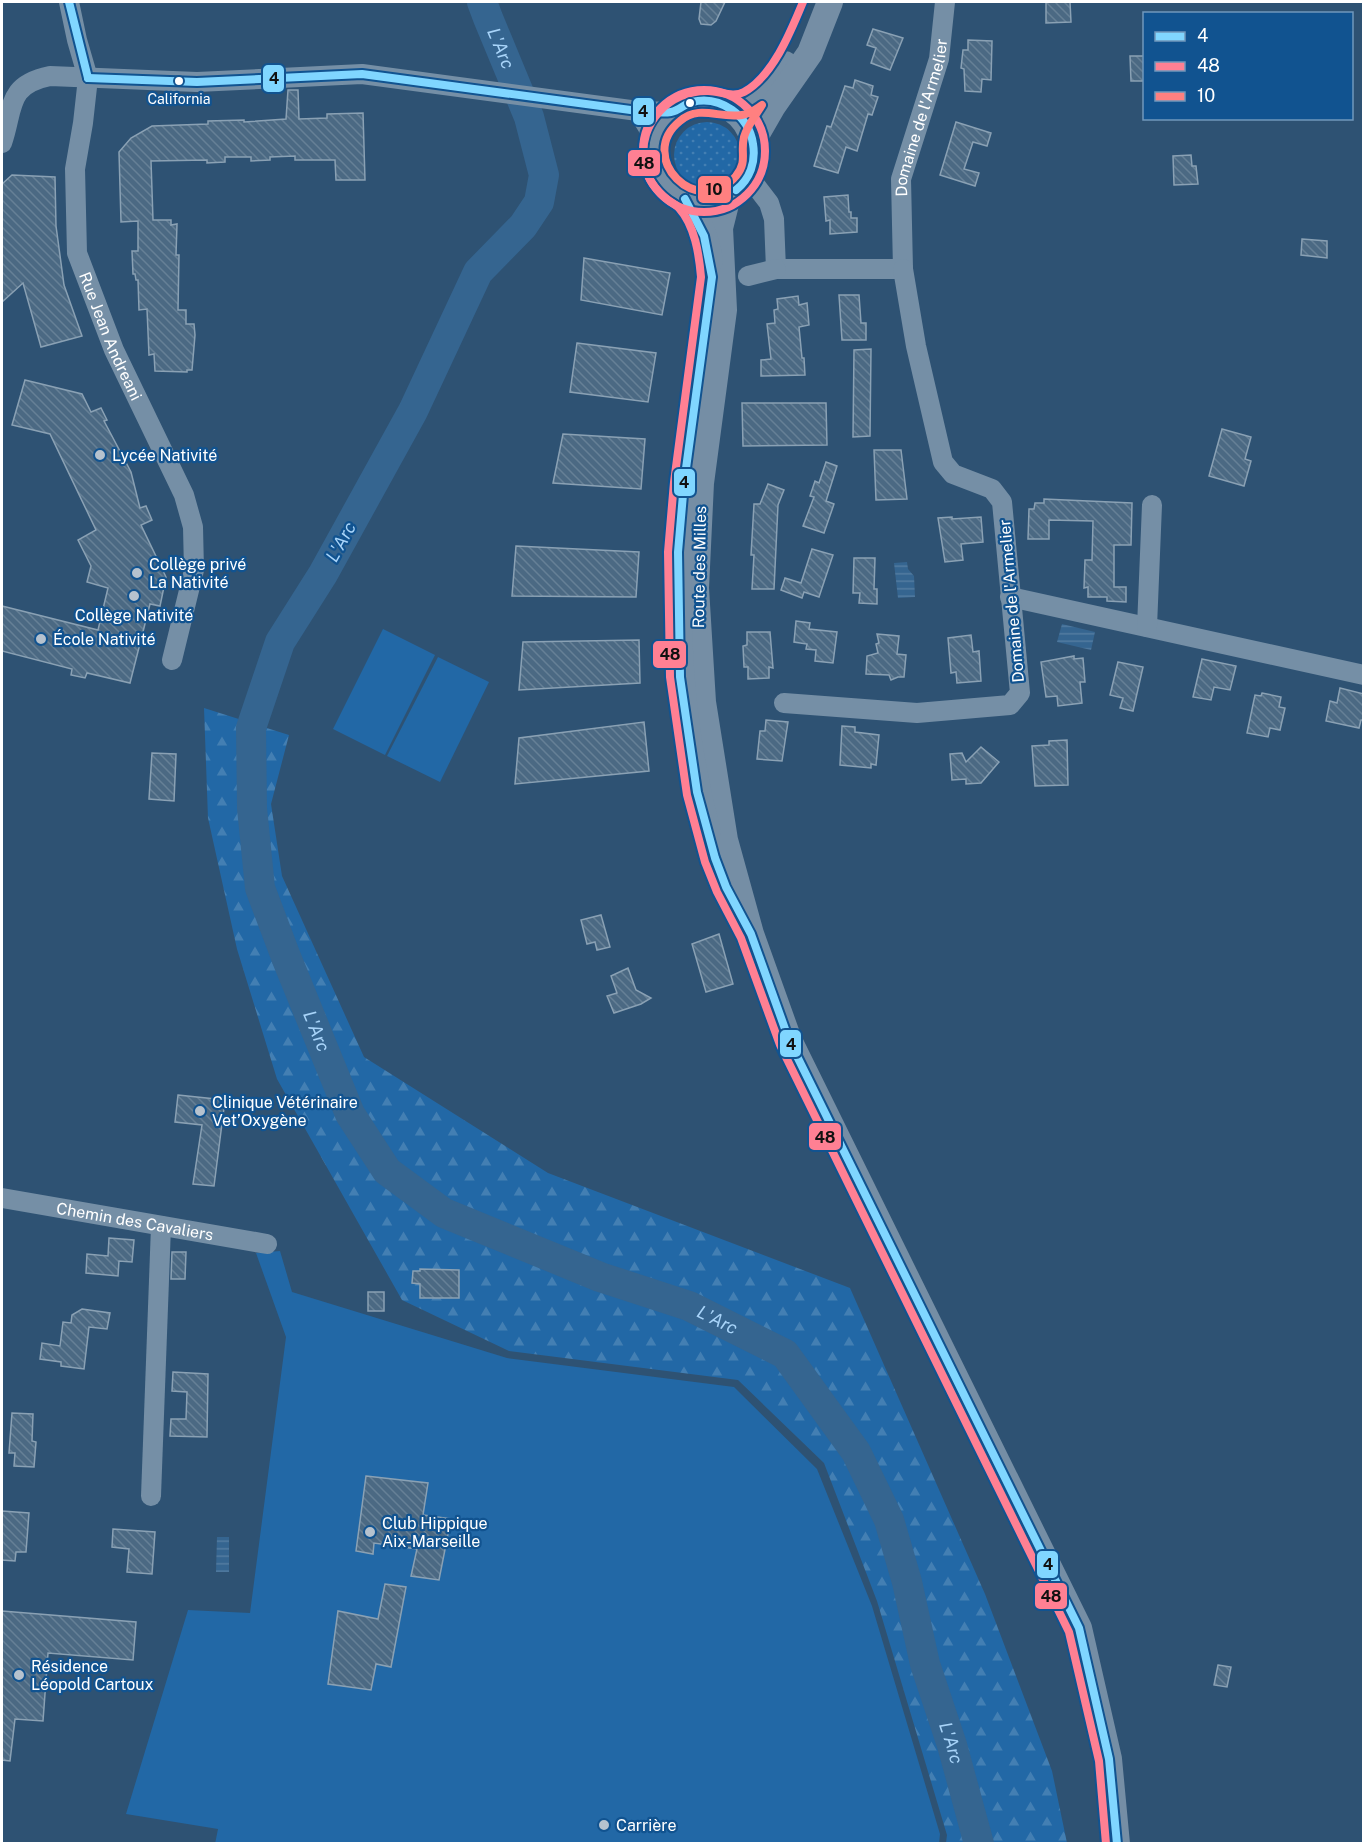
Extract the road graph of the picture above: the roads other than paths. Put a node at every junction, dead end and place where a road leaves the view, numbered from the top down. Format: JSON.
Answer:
{"nodes":[{"id":1,"x":69,"y":2,"type":"edge"},
{"id":2,"x":814,"y":2,"type":"edge"},
{"id":3,"x":830,"y":2,"type":"edge"},
{"id":4,"x":945,"y":2,"type":"edge"},
{"id":5,"x":88,"y":78,"type":"junction"},
{"id":6,"x":728,"y":106,"type":"junction"},
{"id":7,"x":630,"y":109,"type":"junction"},
{"id":8,"x":673,"y":112,"type":"junction"},
{"id":9,"x":655,"y":139,"type":"junction"},
{"id":10,"x":754,"y":139,"type":"junction"},
{"id":11,"x":2,"y":143,"type":"edge"},
{"id":12,"x":744,"y":187,"type":"junction"},
{"id":13,"x":685,"y":198,"type":"junction"},
{"id":14,"x":776,"y":269,"type":"junction"},
{"id":15,"x":903,"y":269,"type":"junction"},
{"id":16,"x":748,"y":276,"type":"dead end"},
{"id":17,"x":1152,"y":505,"type":"dead end"},
{"id":18,"x":1010,"y":597,"type":"junction"},
{"id":19,"x":1147,"y":627,"type":"junction"},
{"id":20,"x":172,"y":660,"type":"dead end"},
{"id":21,"x":1364,"y":675,"type":"edge"},
{"id":22,"x":784,"y":703,"type":"dead end"},
{"id":23,"x":751,"y":934,"type":"junction"},
{"id":24,"x":2,"y":1198,"type":"edge"},
{"id":25,"x":161,"y":1226,"type":"junction"},
{"id":26,"x":267,"y":1244,"type":"dead end"},
{"id":27,"x":151,"y":1496,"type":"dead end"},
{"id":28,"x":1117,"y":1844,"type":"edge"}],
"edges":[{"from":1,"to":5,"type":"street","name":"Rue Jean Andreani"},
{"from":2,"to":6,"type":"main road"},
{"from":3,"to":10,"type":"main road"},
{"from":4,"to":15,"type":"street","name":"Domaine de l'Armelier"},
{"from":5,"to":7,"type":"street"},
{"from":5,"to":11,"type":"street"},
{"from":5,"to":20,"type":"street","name":"Rue Jean Andreani"},
{"from":6,"to":8,"type":"main road"},
{"from":6,"to":10,"type":"main road"},
{"from":7,"to":8,"type":"street"},
{"from":7,"to":9,"type":"street"},
{"from":8,"to":9,"type":"main road"},
{"from":9,"to":13,"type":"main road"},
{"from":10,"to":12,"type":"main road"},
{"from":12,"to":13,"type":"main road"},
{"from":12,"to":14,"type":"street"},
{"from":12,"to":23,"type":"main road","name":"Route des Milles"},
{"from":13,"to":23,"type":"main road","name":"Route des Milles"},
{"from":14,"to":15,"type":"street"},
{"from":14,"to":16,"type":"street"},
{"from":15,"to":18,"type":"street","name":"Domaine de l'Armelier"},
{"from":17,"to":19,"type":"street"},
{"from":18,"to":19,"type":"street"},
{"from":18,"to":22,"type":"street","name":"Domaine de l'Armelier"},
{"from":19,"to":21,"type":"street"},
{"from":23,"to":28,"type":"main road","name":"Route des Milles"},
{"from":24,"to":25,"type":"street","name":"Chemin des Cavaliers"},
{"from":25,"to":26,"type":"street","name":"Chemin des Cavaliers"},
{"from":25,"to":27,"type":"street"}]}
